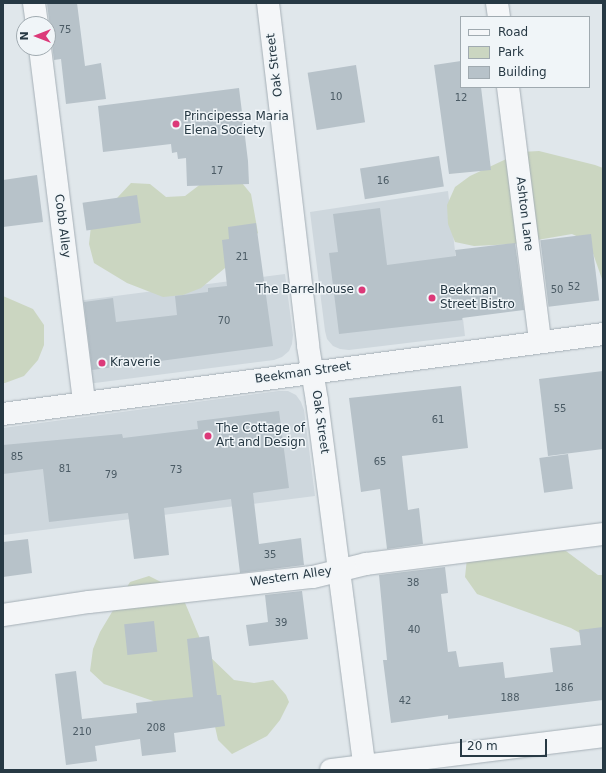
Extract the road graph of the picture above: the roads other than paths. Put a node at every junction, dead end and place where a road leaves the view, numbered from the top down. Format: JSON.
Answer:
{"nodes":[{"id":1,"x":34,"y":3,"type":"edge"},
{"id":2,"x":268,"y":3,"type":"edge"},
{"id":3,"x":498,"y":3,"type":"edge"},
{"id":4,"x":35,"y":16,"type":"edge"},
{"id":5,"x":499,"y":16,"type":"edge"},
{"id":6,"x":41,"y":56,"type":"edge"},
{"id":7,"x":508,"y":88,"type":"edge"},
{"id":8,"x":603,"y":334,"type":"edge"},
{"id":9,"x":540,"y":341,"type":"junction"},
{"id":10,"x":313,"y":372,"type":"junction"},
{"id":11,"x":84,"y":403,"type":"junction"},
{"id":12,"x":3,"y":414,"type":"edge"},
{"id":13,"x":603,"y":534,"type":"edge"},
{"id":14,"x":339,"y":570,"type":"junction"},
{"id":15,"x":3,"y":615,"type":"edge"},
{"id":16,"x":603,"y":736,"type":"edge"},
{"id":17,"x":364,"y":768,"type":"edge"},
{"id":18,"x":332,"y":770,"type":"edge"}],
"edges":[{"from":1,"to":4,"type":"street"},
{"from":2,"to":10,"type":"street","name":"Oak Street"},
{"from":3,"to":5,"type":"street"},
{"from":6,"to":11,"type":"street","name":"Cobb Alley"},
{"from":7,"to":9,"type":"street","name":"Ashton Lane"},
{"from":8,"to":9,"type":"street","name":"Beekman Street"},
{"from":9,"to":10,"type":"street","name":"Beekman Street"},
{"from":10,"to":11,"type":"street","name":"Beekman Street"},
{"from":10,"to":14,"type":"street","name":"Oak Street"},
{"from":11,"to":12,"type":"street","name":"Beekman Street"},
{"from":13,"to":14,"type":"street","name":"Western Alley"},
{"from":14,"to":15,"type":"street","name":"Western Alley"},
{"from":14,"to":17,"type":"street","name":"Oak Street"},
{"from":16,"to":17,"type":"street"},
{"from":17,"to":18,"type":"street"}]}
